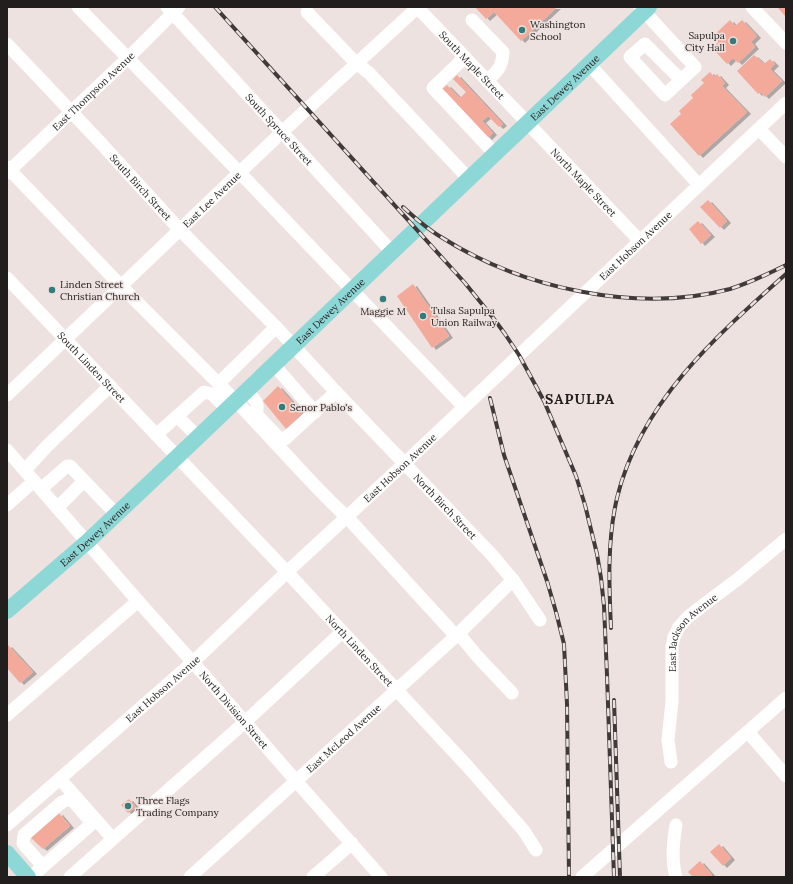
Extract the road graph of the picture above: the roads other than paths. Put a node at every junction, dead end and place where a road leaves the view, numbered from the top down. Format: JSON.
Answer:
{"nodes":[{"id":1,"x":78,"y":7,"type":"edge"},
{"id":2,"x":417,"y":7,"type":"edge"},
{"id":3,"x":752,"y":7,"type":"edge"},
{"id":4,"x":173,"y":9,"type":"edge"},
{"id":5,"x":644,"y":9,"type":"edge"},
{"id":6,"x":307,"y":12,"type":"dead end"},
{"id":7,"x":472,"y":20,"type":"dead end"},
{"id":8,"x":784,"y":37,"type":"edge"},
{"id":9,"x":7,"y":44,"type":"edge"},
{"id":10,"x":465,"y":57,"type":"junction"},
{"id":11,"x":128,"y":58,"type":"junction"},
{"id":12,"x":356,"y":63,"type":"junction"},
{"id":13,"x":589,"y":64,"type":"junction"},
{"id":14,"x":681,"y":80,"type":"dead end"},
{"id":15,"x":487,"y":81,"type":"junction"},
{"id":16,"x":786,"y":103,"type":"edge"},
{"id":17,"x":71,"y":112,"type":"junction"},
{"id":18,"x":527,"y":123,"type":"junction"},
{"id":19,"x":759,"y":129,"type":"junction"},
{"id":20,"x":282,"y":132,"type":"junction"},
{"id":21,"x":495,"y":154,"type":"junction"},
{"id":22,"x":786,"y":157,"type":"edge"},
{"id":23,"x":8,"y":170,"type":"edge"},
{"id":24,"x":240,"y":173,"type":"junction"},
{"id":25,"x":469,"y":179,"type":"junction"},
{"id":26,"x":699,"y":185,"type":"junction"},
{"id":27,"x":180,"y":230,"type":"junction"},
{"id":28,"x":640,"y":241,"type":"junction"},
{"id":29,"x":392,"y":252,"type":"junction"},
{"id":30,"x":8,"y":282,"type":"edge"},
{"id":31,"x":121,"y":286,"type":"junction"},
{"id":32,"x":352,"y":291,"type":"junction"},
{"id":33,"x":276,"y":327,"type":"junction"},
{"id":34,"x":65,"y":339,"type":"junction"},
{"id":35,"x":294,"y":346,"type":"junction"},
{"id":36,"x":274,"y":365,"type":"junction"},
{"id":37,"x":219,"y":383,"type":"junction"},
{"id":38,"x":110,"y":386,"type":"junction"},
{"id":39,"x":336,"y":392,"type":"junction"},
{"id":40,"x":7,"y":395,"type":"edge"},
{"id":41,"x":237,"y":400,"type":"junction"},
{"id":42,"x":464,"y":407,"type":"junction"},
{"id":43,"x":315,"y":412,"type":"junction"},
{"id":44,"x":178,"y":416,"type":"junction"},
{"id":45,"x":156,"y":435,"type":"junction"},
{"id":46,"x":198,"y":437,"type":"junction"},
{"id":47,"x":7,"y":450,"type":"edge"},
{"id":48,"x":177,"y":457,"type":"junction"},
{"id":49,"x":404,"y":464,"type":"junction"},
{"id":50,"x":25,"y":470,"type":"junction"},
{"id":51,"x":84,"y":481,"type":"junction"},
{"id":52,"x":37,"y":485,"type":"junction"},
{"id":53,"x":7,"y":504,"type":"edge"},
{"id":54,"x":57,"y":508,"type":"junction"},
{"id":55,"x":116,"y":514,"type":"junction"},
{"id":56,"x":347,"y":517,"type":"junction"},
{"id":57,"x":786,"y":539,"type":"edge"},
{"id":58,"x":86,"y":542,"type":"junction"},
{"id":59,"x":287,"y":572,"type":"junction"},
{"id":60,"x":513,"y":580,"type":"junction"},
{"id":61,"x":138,"y":601,"type":"junction"},
{"id":62,"x":7,"y":611,"type":"edge"},
{"id":63,"x":540,"y":620,"type":"dead end"},
{"id":64,"x":342,"y":632,"type":"junction"},
{"id":65,"x":458,"y":635,"type":"junction"},
{"id":66,"x":193,"y":662,"type":"junction"},
{"id":67,"x":396,"y":690,"type":"junction"},
{"id":68,"x":512,"y":693,"type":"dead end"},
{"id":69,"x":786,"y":698,"type":"edge"},
{"id":70,"x":7,"y":715,"type":"edge"},
{"id":71,"x":245,"y":722,"type":"junction"},
{"id":72,"x":748,"y":732,"type":"junction"},
{"id":73,"x":670,"y":762,"type":"dead end"},
{"id":74,"x":786,"y":776,"type":"edge"},
{"id":75,"x":60,"y":779,"type":"junction"},
{"id":76,"x":296,"y":781,"type":"junction"},
{"id":77,"x":94,"y":821,"type":"junction"},
{"id":78,"x":7,"y":825,"type":"edge"},
{"id":79,"x":676,"y":825,"type":"dead end"},
{"id":80,"x":112,"y":839,"type":"junction"},
{"id":81,"x":352,"y":843,"type":"junction"},
{"id":82,"x":536,"y":850,"type":"dead end"},
{"id":83,"x":7,"y":853,"type":"edge"},
{"id":84,"x":43,"y":866,"type":"junction"},
{"id":85,"x":28,"y":877,"type":"edge"},
{"id":86,"x":31,"y":877,"type":"edge"},
{"id":87,"x":70,"y":877,"type":"edge"},
{"id":88,"x":190,"y":877,"type":"edge"},
{"id":89,"x":313,"y":877,"type":"edge"},
{"id":90,"x":381,"y":877,"type":"edge"},
{"id":91,"x":582,"y":877,"type":"edge"},
{"id":92,"x":676,"y":877,"type":"edge"}],
"edges":[{"from":1,"to":11,"type":"street"},
{"from":2,"to":10,"type":"street","name":"South Maple Street"},
{"from":2,"to":12,"type":"street","name":"East Lee Avenue"},
{"from":3,"to":8,"type":"street"},
{"from":4,"to":11,"type":"street","name":"East Thompson Avenue"},
{"from":4,"to":20,"type":"street","name":"South Spruce Street"},
{"from":5,"to":13,"type":"main road","name":"East Dewey Avenue"},
{"from":5,"to":14,"type":"street"},
{"from":6,"to":12,"type":"street"},
{"from":7,"to":15,"type":"street"},
{"from":9,"to":17,"type":"street","name":"South Birch Street"},
{"from":10,"to":15,"type":"street","name":"South Maple Street"},
{"from":10,"to":21,"type":"street"},
{"from":11,"to":17,"type":"street","name":"East Thompson Avenue"},
{"from":11,"to":24,"type":"street"},
{"from":12,"to":20,"type":"street","name":"East Lee Avenue"},
{"from":12,"to":25,"type":"street"},
{"from":13,"to":18,"type":"main road","name":"East Dewey Avenue"},
{"from":13,"to":26,"type":"street"},
{"from":15,"to":18,"type":"street","name":"South Maple Street"},
{"from":16,"to":19,"type":"street","name":"East Hobson Avenue"},
{"from":17,"to":23,"type":"street","name":"East Thompson Avenue"},
{"from":17,"to":27,"type":"street","name":"South Birch Street"},
{"from":18,"to":21,"type":"main road","name":"East Dewey Avenue"},
{"from":18,"to":28,"type":"street","name":"North Maple Street"},
{"from":19,"to":22,"type":"street"},
{"from":19,"to":26,"type":"street","name":"East Hobson Avenue"},
{"from":20,"to":24,"type":"street","name":"East Lee Avenue"},
{"from":20,"to":29,"type":"street","name":"South Spruce Street"},
{"from":21,"to":25,"type":"main road","name":"East Dewey Avenue"},
{"from":23,"to":31,"type":"street"},
{"from":24,"to":27,"type":"street","name":"East Lee Avenue"},
{"from":24,"to":32,"type":"street"},
{"from":25,"to":29,"type":"main road","name":"East Dewey Avenue"},
{"from":26,"to":28,"type":"street","name":"East Hobson Avenue"},
{"from":27,"to":31,"type":"street","name":"East Lee Avenue"},
{"from":27,"to":33,"type":"street","name":"South Birch Street"},
{"from":28,"to":42,"type":"street","name":"East Hobson Avenue"},
{"from":29,"to":32,"type":"main road","name":"East Dewey Avenue"},
{"from":30,"to":34,"type":"street","name":"South Linden Street"},
{"from":31,"to":34,"type":"street","name":"East Lee Avenue"},
{"from":31,"to":37,"type":"street"},
{"from":32,"to":35,"type":"main road","name":"East Dewey Avenue"},
{"from":32,"to":42,"type":"street"},
{"from":33,"to":35,"type":"street","name":"South Birch Street"},
{"from":33,"to":37,"type":"street"},
{"from":34,"to":38,"type":"street","name":"South Linden Street"},
{"from":34,"to":40,"type":"street","name":"East Lee Avenue"},
{"from":35,"to":36,"type":"main road","name":"East Dewey Avenue"},
{"from":35,"to":39,"type":"street","name":"North Birch Street"},
{"from":36,"to":41,"type":"main road","name":"East Dewey Avenue"},
{"from":36,"to":43,"type":"street"},
{"from":37,"to":41,"type":"street"},
{"from":38,"to":45,"type":"street","name":"South Linden Street"},
{"from":38,"to":50,"type":"street"},
{"from":39,"to":43,"type":"street"},
{"from":39,"to":49,"type":"street","name":"North Birch Street"},
{"from":41,"to":43,"type":"street"},
{"from":41,"to":44,"type":"street"},
{"from":41,"to":46,"type":"main road","name":"East Dewey Avenue"},
{"from":41,"to":56,"type":"street"},
{"from":42,"to":49,"type":"street","name":"East Hobson Avenue"},
{"from":44,"to":45,"type":"street"},
{"from":44,"to":46,"type":"street"},
{"from":45,"to":48,"type":"street","name":"South Linden Street"},
{"from":46,"to":48,"type":"main road","name":"East Dewey Avenue"},
{"from":47,"to":50,"type":"street","name":"North Division Street"},
{"from":48,"to":55,"type":"main road","name":"East Dewey Avenue"},
{"from":48,"to":59,"type":"street","name":"North Linden Street"},
{"from":49,"to":56,"type":"street","name":"East Hobson Avenue"},
{"from":49,"to":60,"type":"street","name":"North Birch Street"},
{"from":50,"to":52,"type":"street","name":"North Division Street"},
{"from":51,"to":52,"type":"street"},
{"from":51,"to":54,"type":"street"},
{"from":51,"to":55,"type":"street"},
{"from":52,"to":53,"type":"street"},
{"from":52,"to":54,"type":"street","name":"North Division Street"},
{"from":54,"to":58,"type":"street","name":"North Division Street"},
{"from":55,"to":58,"type":"main road","name":"East Dewey Avenue"},
{"from":56,"to":59,"type":"street","name":"East Hobson Avenue"},
{"from":56,"to":65,"type":"street"},
{"from":57,"to":73,"type":"street","name":"East Jackson Avenue"},
{"from":58,"to":61,"type":"street","name":"North Division Street"},
{"from":58,"to":62,"type":"main road","name":"East Dewey Avenue"},
{"from":59,"to":64,"type":"street","name":"North Linden Street"},
{"from":59,"to":66,"type":"street","name":"East Hobson Avenue"},
{"from":60,"to":63,"type":"street","name":"North Birch Street"},
{"from":60,"to":65,"type":"street","name":"East McLeod Avenue"},
{"from":61,"to":66,"type":"street","name":"North Division Street"},
{"from":61,"to":70,"type":"street"},
{"from":64,"to":67,"type":"street","name":"North Linden Street"},
{"from":64,"to":71,"type":"street"},
{"from":65,"to":67,"type":"street","name":"East McLeod Avenue"},
{"from":65,"to":68,"type":"street"},
{"from":66,"to":71,"type":"street","name":"North Division Street"},
{"from":66,"to":75,"type":"street","name":"East Hobson Avenue"},
{"from":67,"to":76,"type":"street","name":"East McLeod Avenue"},
{"from":67,"to":82,"type":"street","name":"North Linden Street"},
{"from":69,"to":72,"type":"street"},
{"from":71,"to":76,"type":"street","name":"North Division Street"},
{"from":71,"to":80,"type":"street"},
{"from":72,"to":74,"type":"street"},
{"from":72,"to":91,"type":"street"},
{"from":75,"to":77,"type":"street"},
{"from":75,"to":78,"type":"street","name":"East Hobson Avenue"},
{"from":76,"to":81,"type":"street","name":"North Division Street"},
{"from":76,"to":88,"type":"street","name":"East McLeod Avenue"},
{"from":77,"to":80,"type":"street"},
{"from":77,"to":84,"type":"street"},
{"from":77,"to":84,"type":"street"},
{"from":79,"to":92,"type":"street"},
{"from":80,"to":87,"type":"street"},
{"from":81,"to":89,"type":"street"},
{"from":81,"to":90,"type":"street","name":"North Division Street"},
{"from":83,"to":85,"type":"main road"},
{"from":84,"to":86,"type":"street"}]}
